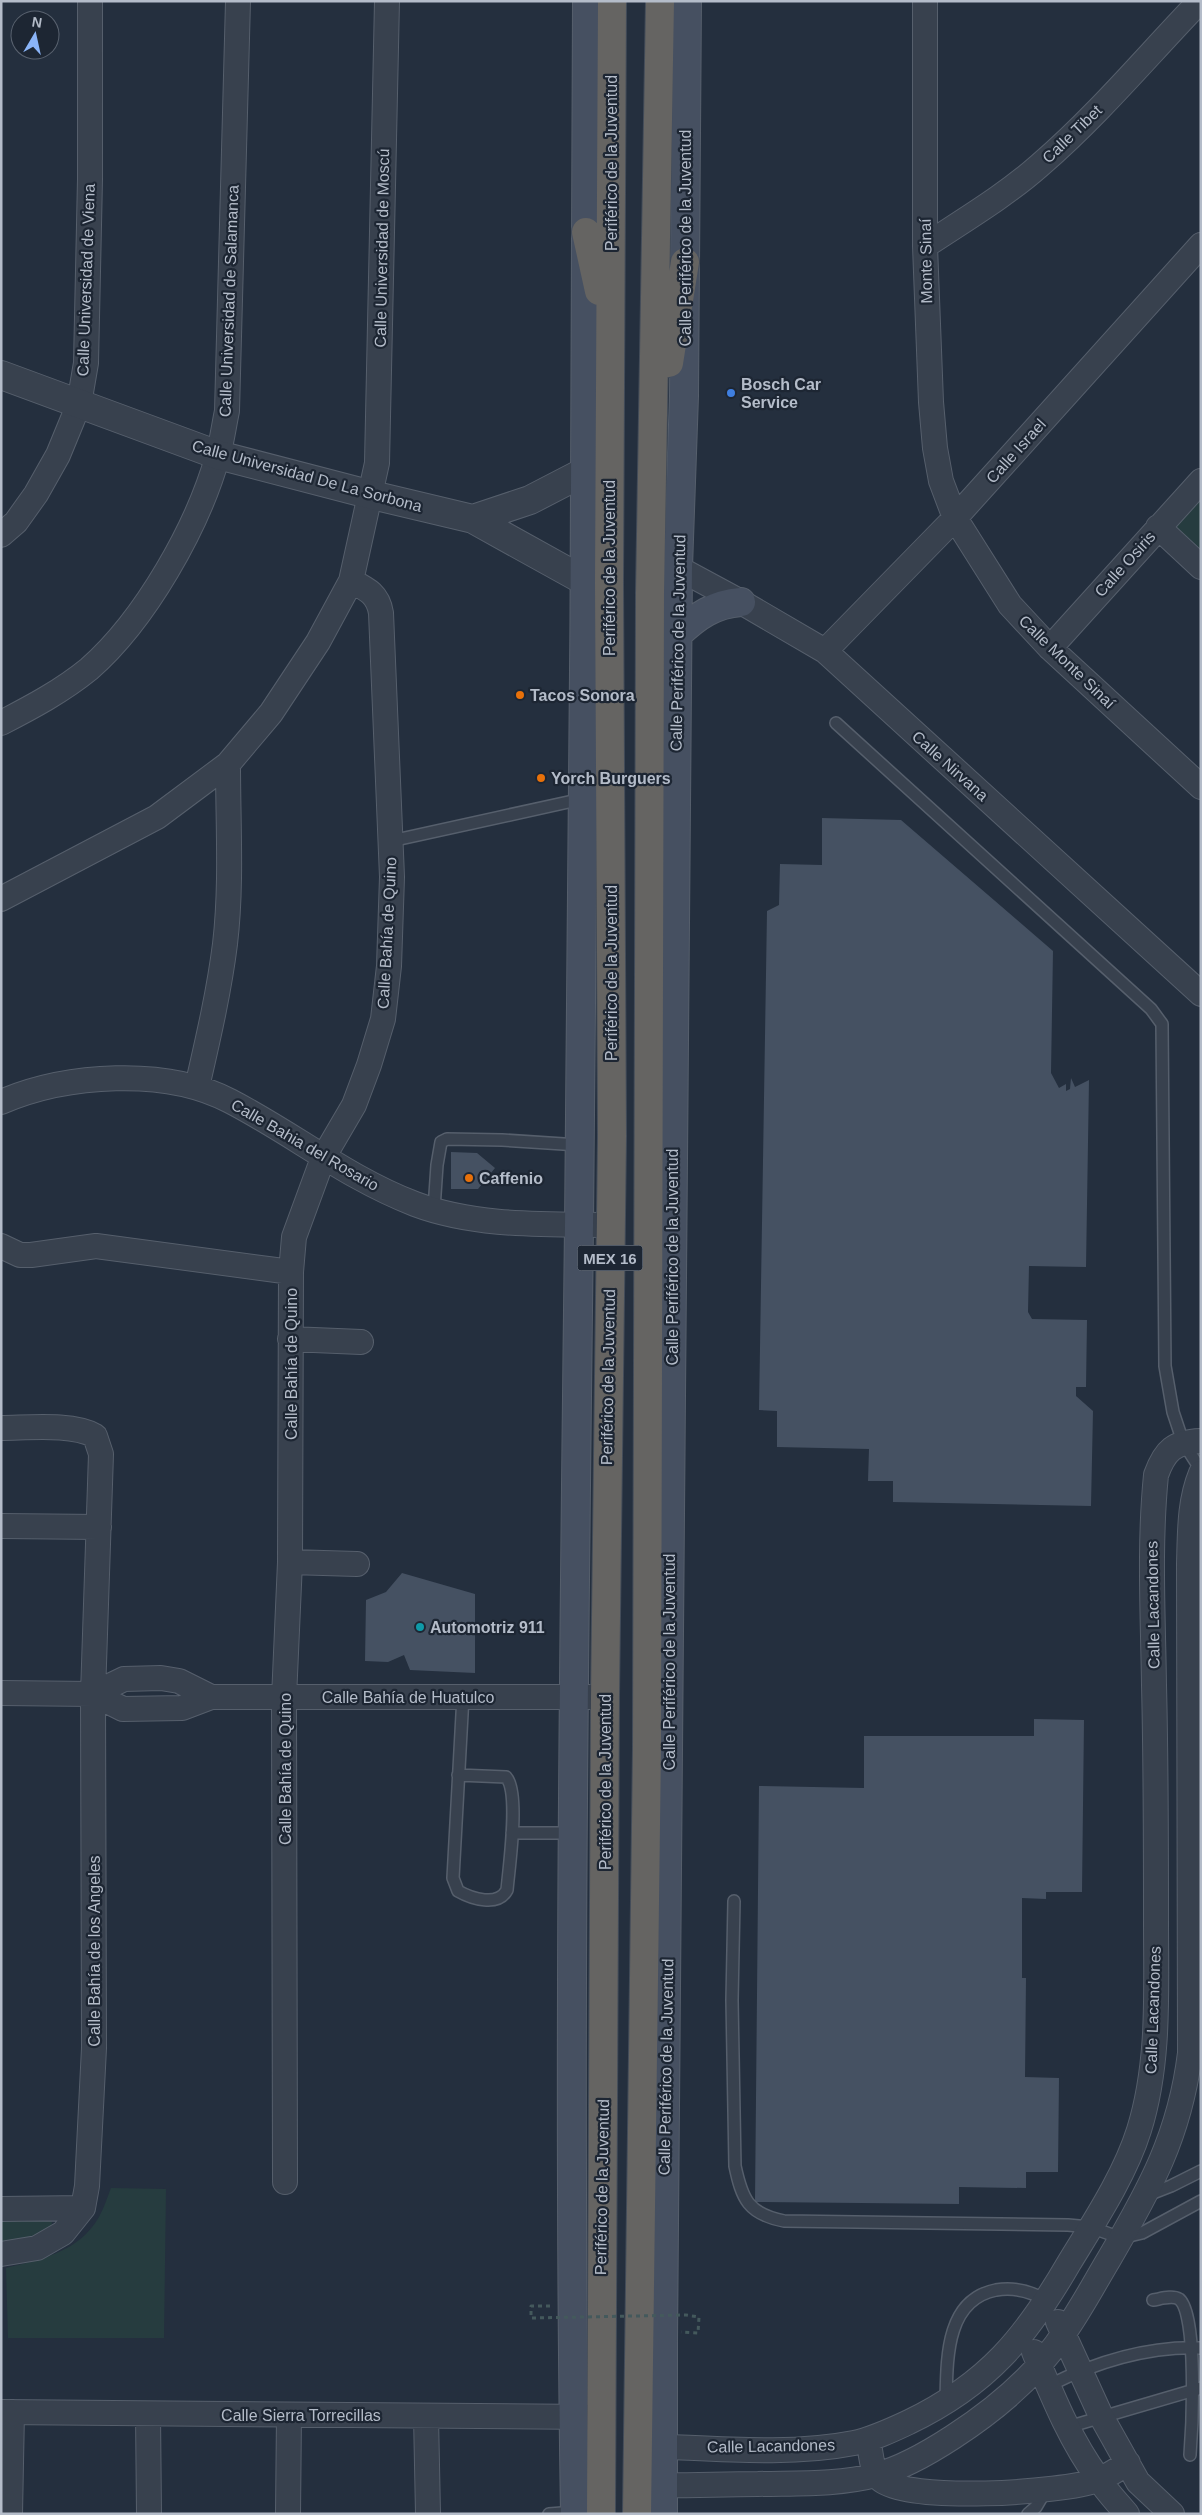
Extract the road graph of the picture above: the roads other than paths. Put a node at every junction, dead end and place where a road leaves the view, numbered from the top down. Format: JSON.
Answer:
{"nodes":[{"id":1,"x":90,"y":1,"type":"edge"},
{"id":2,"x":238,"y":1,"type":"edge"},
{"id":3,"x":387,"y":1,"type":"edge"},
{"id":4,"x":587,"y":1,"type":"edge"},
{"id":5,"x":612,"y":1,"type":"edge"},
{"id":6,"x":660,"y":1,"type":"edge"},
{"id":7,"x":687,"y":1,"type":"edge"},
{"id":8,"x":926,"y":1,"type":"edge"},
{"id":9,"x":1200,"y":1,"type":"edge"},
{"id":10,"x":586,"y":232,"type":"junction"},
{"id":11,"x":1201,"y":245,"type":"edge"},
{"id":12,"x":925,"y":246,"type":"junction"},
{"id":13,"x":685,"y":262,"type":"junction"},
{"id":14,"x":610,"y":344,"type":"junction"},
{"id":15,"x":1,"y":375,"type":"edge"},
{"id":16,"x":79,"y":404,"type":"junction"},
{"id":17,"x":218,"y":455,"type":"junction"},
{"id":18,"x":653,"y":458,"type":"junction"},
{"id":19,"x":598,"y":472,"type":"junction"},
{"id":20,"x":1201,"y":480,"type":"edge"},
{"id":21,"x":372,"y":495,"type":"junction"},
{"id":22,"x":955,"y":518,"type":"junction"},
{"id":23,"x":473,"y":519,"type":"junction"},
{"id":24,"x":1158,"y":527,"type":"junction"},
{"id":25,"x":1,"y":535,"type":"edge"},
{"id":26,"x":1201,"y":566,"type":"edge"},
{"id":27,"x":678,"y":568,"type":"junction"},
{"id":28,"x":351,"y":581,"type":"junction"},
{"id":29,"x":596,"y":581,"type":"junction"},
{"id":30,"x":741,"y":602,"type":"junction"},
{"id":31,"x":678,"y":634,"type":"junction"},
{"id":32,"x":1050,"y":648,"type":"junction"},
{"id":33,"x":824,"y":652,"type":"junction"},
{"id":34,"x":1,"y":723,"type":"edge"},
{"id":35,"x":836,"y":723,"type":"dead end"},
{"id":36,"x":228,"y":764,"type":"junction"},
{"id":37,"x":1201,"y":787,"type":"edge"},
{"id":38,"x":582,"y":799,"type":"junction"},
{"id":39,"x":391,"y":841,"type":"junction"},
{"id":40,"x":1,"y":899,"type":"edge"},
{"id":41,"x":1201,"y":994,"type":"edge"},
{"id":42,"x":197,"y":1086,"type":"junction"},
{"id":43,"x":1,"y":1102,"type":"edge"},
{"id":44,"x":579,"y":1146,"type":"junction"},
{"id":45,"x":323,"y":1158,"type":"junction"},
{"id":46,"x":434,"y":1209,"type":"junction"},
{"id":47,"x":579,"y":1224,"type":"junction"},
{"id":48,"x":610,"y":1225,"type":"junction"},
{"id":49,"x":1,"y":1246,"type":"edge"},
{"id":50,"x":291,"y":1272,"type":"junction"},
{"id":51,"x":290,"y":1339,"type":"junction"},
{"id":52,"x":361,"y":1342,"type":"dead end"},
{"id":53,"x":1,"y":1428,"type":"edge"},
{"id":54,"x":1192,"y":1442,"type":"edge"},
{"id":55,"x":1201,"y":1472,"type":"edge"},
{"id":56,"x":1,"y":1526,"type":"edge"},
{"id":57,"x":99,"y":1527,"type":"junction"},
{"id":58,"x":290,"y":1562,"type":"junction"},
{"id":59,"x":357,"y":1564,"type":"dead end"},
{"id":60,"x":1195,"y":1624,"type":"edge"},
{"id":61,"x":1196,"y":1653,"type":"edge"},
{"id":62,"x":1154,"y":1685,"type":"junction"},
{"id":63,"x":1190,"y":1685,"type":"junction"},
{"id":64,"x":1,"y":1693,"type":"edge"},
{"id":65,"x":93,"y":1694,"type":"junction"},
{"id":66,"x":463,"y":1696,"type":"junction"},
{"id":67,"x":574,"y":1697,"type":"junction"},
{"id":68,"x":605,"y":1697,"type":"junction"},
{"id":69,"x":284,"y":1698,"type":"junction"},
{"id":70,"x":458,"y":1775,"type":"junction"},
{"id":71,"x":1190,"y":1789,"type":"junction"},
{"id":72,"x":1156,"y":1791,"type":"junction"},
{"id":73,"x":512,"y":1833,"type":"junction"},
{"id":74,"x":573,"y":1833,"type":"junction"},
{"id":75,"x":734,"y":1901,"type":"dead end"},
{"id":76,"x":1201,"y":2171,"type":"edge"},
{"id":77,"x":285,"y":2182,"type":"dead end"},
{"id":78,"x":1146,"y":2196,"type":"junction"},
{"id":79,"x":1201,"y":2201,"type":"edge"},
{"id":80,"x":83,"y":2208,"type":"junction"},
{"id":81,"x":1,"y":2209,"type":"edge"},
{"id":82,"x":1090,"y":2227,"type":"junction"},
{"id":83,"x":1121,"y":2238,"type":"junction"},
{"id":84,"x":1,"y":2254,"type":"edge"},
{"id":85,"x":1153,"y":2300,"type":"dead end"},
{"id":86,"x":1047,"y":2302,"type":"junction"},
{"id":87,"x":1025,"y":2332,"type":"junction"},
{"id":88,"x":1064,"y":2334,"type":"junction"},
{"id":89,"x":1196,"y":2348,"type":"edge"},
{"id":90,"x":1079,"y":2371,"type":"junction"},
{"id":91,"x":1044,"y":2376,"type":"junction"},
{"id":92,"x":1196,"y":2390,"type":"edge"},
{"id":93,"x":946,"y":2402,"type":"junction"},
{"id":94,"x":7,"y":2412,"type":"edge"},
{"id":95,"x":148,"y":2414,"type":"junction"},
{"id":96,"x":289,"y":2415,"type":"junction"},
{"id":97,"x":426,"y":2416,"type":"junction"},
{"id":98,"x":600,"y":2416,"type":"junction"},
{"id":99,"x":1101,"y":2416,"type":"junction"},
{"id":100,"x":573,"y":2417,"type":"junction"},
{"id":101,"x":1068,"y":2427,"type":"junction"},
{"id":102,"x":868,"y":2440,"type":"junction"},
{"id":103,"x":651,"y":2446,"type":"junction"},
{"id":104,"x":1190,"y":2455,"type":"dead end"},
{"id":105,"x":1128,"y":2463,"type":"junction"},
{"id":106,"x":876,"y":2475,"type":"junction"},
{"id":107,"x":1098,"y":2480,"type":"junction"},
{"id":108,"x":650,"y":2486,"type":"junction"},
{"id":109,"x":1046,"y":2490,"type":"junction"},
{"id":110,"x":575,"y":2513,"type":"edge"},
{"id":111,"x":10,"y":2514,"type":"edge"},
{"id":112,"x":149,"y":2514,"type":"edge"},
{"id":113,"x":288,"y":2514,"type":"edge"},
{"id":114,"x":428,"y":2514,"type":"edge"},
{"id":115,"x":637,"y":2514,"type":"edge"},
{"id":116,"x":663,"y":2514,"type":"edge"},
{"id":117,"x":1028,"y":2514,"type":"edge"},
{"id":118,"x":1127,"y":2514,"type":"edge"},
{"id":119,"x":1172,"y":2514,"type":"edge"}],
"edges":[{"from":1,"to":16,"type":"street","name":"Calle Universidad de Viena"},
{"from":2,"to":17,"type":"street","name":"Calle Universidad de Salamanca"},
{"from":3,"to":21,"type":"street","name":"Calle Universidad de Moscú"},
{"from":4,"to":10,"type":"main road"},
{"from":5,"to":14,"type":"highway","name":"Periférico de la Juventud","number":"MEX 16"},
{"from":6,"to":18,"type":"highway","number":"MEX 16"},
{"from":7,"to":13,"type":"main road","name":"Calle Periférico de la Juventud"},
{"from":8,"to":12,"type":"street","name":"Monte Sinaí"},
{"from":9,"to":12,"type":"street","name":"Calle Tibet"},
{"from":10,"to":14,"type":"highway"},
{"from":10,"to":19,"type":"main road"},
{"from":11,"to":22,"type":"street","name":"Calle Israel"},
{"from":12,"to":22,"type":"street","name":"Monte Sinaí"},
{"from":13,"to":18,"type":"highway"},
{"from":13,"to":27,"type":"main road","name":"Calle Periférico de la Juventud"},
{"from":14,"to":19,"type":"highway","name":"Periférico de la Juventud","number":"MEX 16"},
{"from":15,"to":16,"type":"street","name":"Calle Universidad De La Sorbona"},
{"from":16,"to":17,"type":"street","name":"Calle Universidad De La Sorbona"},
{"from":16,"to":25,"type":"street","name":"Calle Universidad de Viena"},
{"from":17,"to":21,"type":"street","name":"Calle Universidad De La Sorbona"},
{"from":17,"to":34,"type":"street","name":"Calle Universidad de Salamanca"},
{"from":18,"to":103,"type":"highway","number":"MEX 16"},
{"from":19,"to":23,"type":"street"},
{"from":19,"to":29,"type":"highway","name":"Periférico de la Juventud","number":"MEX 16"},
{"from":20,"to":24,"type":"street","name":"Calle Osiris"},
{"from":21,"to":23,"type":"street","name":"Calle Universidad De La Sorbona"},
{"from":21,"to":28,"type":"street","name":"Calle Universidad de Moscú"},
{"from":22,"to":32,"type":"street","name":"Calle Monte Sinaí"},
{"from":22,"to":33,"type":"street","name":"Calle Israel"},
{"from":23,"to":29,"type":"street","name":"Calle Universidad De La Sorbona"},
{"from":24,"to":26,"type":"street"},
{"from":24,"to":32,"type":"street","name":"Calle Osiris"},
{"from":27,"to":30,"type":"street","name":"Calle Nirvana"},
{"from":27,"to":31,"type":"main road","name":"Calle Periférico de la Juventud"},
{"from":28,"to":36,"type":"street","name":"Calle Universidad de Moscú"},
{"from":28,"to":39,"type":"street","name":"Calle Bahía de Quino"},
{"from":29,"to":38,"type":"main road"},
{"from":29,"to":48,"type":"highway","name":"Periférico de la Juventud","number":"MEX 16"},
{"from":30,"to":31,"type":"main road"},
{"from":30,"to":33,"type":"street","name":"Calle Nirvana"},
{"from":31,"to":103,"type":"main road","name":"Calle Periférico de la Juventud"},
{"from":32,"to":37,"type":"street","name":"Calle Monte Sinaí"},
{"from":33,"to":41,"type":"street","name":"Calle Nirvana"},
{"from":35,"to":54,"type":"lane"},
{"from":36,"to":40,"type":"street","name":"Calle Universidad de Moscú"},
{"from":36,"to":42,"type":"street"},
{"from":38,"to":39,"type":"lane"},
{"from":38,"to":44,"type":"main road"},
{"from":39,"to":45,"type":"street","name":"Calle Bahía de Quino"},
{"from":42,"to":43,"type":"street","name":"Calle Bahia del Rosario"},
{"from":42,"to":45,"type":"street","name":"Calle Bahia del Rosario"},
{"from":44,"to":46,"type":"lane"},
{"from":44,"to":47,"type":"main road"},
{"from":45,"to":46,"type":"street","name":"Calle Bahia del Rosario"},
{"from":45,"to":50,"type":"street","name":"Calle Bahía de Quino"},
{"from":46,"to":47,"type":"street","name":"Calle Bahia del Rosario"},
{"from":47,"to":48,"type":"street","name":"Calle Bahia del Rosario"},
{"from":47,"to":67,"type":"main road"},
{"from":48,"to":68,"type":"highway","name":"Periférico de la Juventud","number":"MEX 16"},
{"from":49,"to":50,"type":"street"},
{"from":50,"to":51,"type":"street","name":"Calle Bahía de Quino"},
{"from":51,"to":52,"type":"street"},
{"from":51,"to":58,"type":"street","name":"Calle Bahía de Quino"},
{"from":53,"to":57,"type":"street"},
{"from":54,"to":55,"type":"lane"},
{"from":54,"to":62,"type":"street","name":"Calle Lacandones"},
{"from":55,"to":60,"type":"street"},
{"from":56,"to":57,"type":"street"},
{"from":57,"to":65,"type":"street"},
{"from":58,"to":59,"type":"street"},
{"from":58,"to":69,"type":"street","name":"Calle Bahía de Quino"},
{"from":60,"to":61,"type":"street"},
{"from":61,"to":63,"type":"street"},
{"from":62,"to":63,"type":"street"},
{"from":62,"to":72,"type":"street","name":"Calle Lacandones"},
{"from":63,"to":71,"type":"street"},
{"from":64,"to":65,"type":"street","name":"Calle Bahía de Huatulco"},
{"from":65,"to":69,"type":"street","name":"Calle Bahía de Huatulco"},
{"from":65,"to":80,"type":"street","name":"Calle Bahía de los Angeles"},
{"from":66,"to":67,"type":"street","name":"Calle Bahía de Huatulco"},
{"from":66,"to":69,"type":"street","name":"Calle Bahía de Huatulco"},
{"from":66,"to":70,"type":"lane"},
{"from":67,"to":68,"type":"street","name":"Calle Bahía de Huatulco"},
{"from":67,"to":74,"type":"main road"},
{"from":68,"to":98,"type":"highway","name":"Periférico de la Juventud","number":"MEX 16"},
{"from":69,"to":77,"type":"street","name":"Calle Bahía de Quino"},
{"from":70,"to":73,"type":"lane"},
{"from":70,"to":73,"type":"lane"},
{"from":71,"to":72,"type":"street"},
{"from":71,"to":78,"type":"street"},
{"from":72,"to":82,"type":"street","name":"Calle Lacandones"},
{"from":73,"to":74,"type":"lane"},
{"from":74,"to":100,"type":"main road"},
{"from":75,"to":82,"type":"lane"},
{"from":76,"to":78,"type":"lane"},
{"from":78,"to":83,"type":"street"},
{"from":79,"to":83,"type":"lane"},
{"from":80,"to":81,"type":"street"},
{"from":80,"to":84,"type":"street"},
{"from":82,"to":83,"type":"lane"},
{"from":82,"to":86,"type":"street","name":"Calle Lacandones"},
{"from":83,"to":88,"type":"street"},
{"from":85,"to":89,"type":"lane"},
{"from":86,"to":87,"type":"street","name":"Calle Lacandones"},
{"from":86,"to":88,"type":"street"},
{"from":86,"to":93,"type":"lane"},
{"from":87,"to":91,"type":"street"},
{"from":87,"to":93,"type":"street","name":"Calle Lacandones"},
{"from":88,"to":90,"type":"street"},
{"from":88,"to":91,"type":"street"},
{"from":89,"to":90,"type":"lane"},
{"from":89,"to":92,"type":"lane"},
{"from":90,"to":91,"type":"lane"},
{"from":90,"to":99,"type":"street"},
{"from":91,"to":101,"type":"street"},
{"from":91,"to":106,"type":"street"},
{"from":92,"to":99,"type":"lane"},
{"from":92,"to":104,"type":"lane"},
{"from":93,"to":102,"type":"street","name":"Calle Lacandones"},
{"from":94,"to":95,"type":"street","name":"Calle Sierra Torrecillas"},
{"from":94,"to":111,"type":"street"},
{"from":95,"to":96,"type":"street","name":"Calle Sierra Torrecillas"},
{"from":95,"to":112,"type":"street"},
{"from":96,"to":97,"type":"street","name":"Calle Sierra Torrecillas"},
{"from":96,"to":113,"type":"street"},
{"from":97,"to":100,"type":"street","name":"Calle Sierra Torrecillas"},
{"from":97,"to":114,"type":"street"},
{"from":98,"to":100,"type":"street","name":"Calle Sierra Torrecillas"},
{"from":98,"to":110,"type":"highway","name":"Periférico de la Juventud","number":"MEX 16"},
{"from":99,"to":101,"type":"lane"},
{"from":99,"to":105,"type":"street"},
{"from":100,"to":110,"type":"main road"},
{"from":101,"to":107,"type":"street"},
{"from":102,"to":103,"type":"street","name":"Calle Lacandones"},
{"from":102,"to":106,"type":"street"},
{"from":103,"to":108,"type":"highway","number":"MEX 16"},
{"from":105,"to":107,"type":"street"},
{"from":105,"to":119,"type":"street"},
{"from":106,"to":108,"type":"street"},
{"from":106,"to":109,"type":"street"},
{"from":107,"to":109,"type":"street"},
{"from":107,"to":118,"type":"street"},
{"from":108,"to":115,"type":"highway","number":"MEX 16"},
{"from":108,"to":116,"type":"main road"},
{"from":109,"to":117,"type":"lane"}]}
